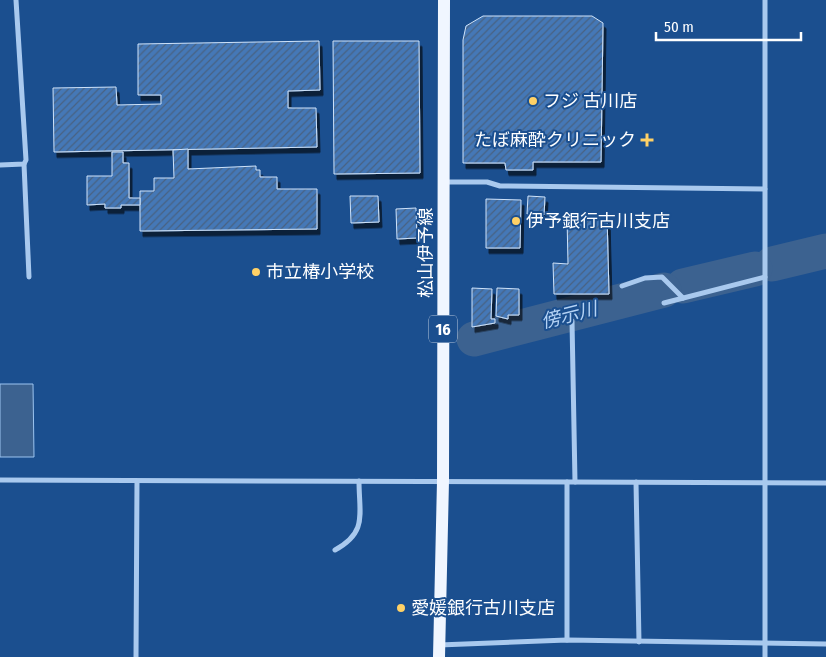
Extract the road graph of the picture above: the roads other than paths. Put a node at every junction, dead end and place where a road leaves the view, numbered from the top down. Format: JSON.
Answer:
{"nodes":[{"id":1,"x":16,"y":0,"type":"edge"},
{"id":2,"x":444,"y":0,"type":"edge"},
{"id":3,"x":765,"y":0,"type":"edge"},
{"id":4,"x":24,"y":164,"type":"junction"},
{"id":5,"x":0,"y":165,"type":"edge"},
{"id":6,"x":443,"y":182,"type":"junction"},
{"id":7,"x":765,"y":189,"type":"junction"},
{"id":8,"x":29,"y":276,"type":"dead end"},
{"id":9,"x":765,"y":277,"type":"junction"},
{"id":10,"x":622,"y":286,"type":"dead end"},
{"id":11,"x":683,"y":298,"type":"junction"},
{"id":12,"x":664,"y":304,"type":"dead end"},
{"id":13,"x":572,"y":321,"type":"dead end"},
{"id":14,"x":0,"y":480,"type":"edge"},
{"id":15,"x":137,"y":481,"type":"junction"},
{"id":16,"x":359,"y":481,"type":"junction"},
{"id":17,"x":443,"y":481,"type":"junction"},
{"id":18,"x":567,"y":482,"type":"junction"},
{"id":19,"x":575,"y":482,"type":"junction"},
{"id":20,"x":636,"y":482,"type":"junction"},
{"id":21,"x":765,"y":482,"type":"junction"},
{"id":22,"x":826,"y":483,"type":"edge"},
{"id":23,"x":335,"y":550,"type":"dead end"},
{"id":24,"x":567,"y":640,"type":"junction"},
{"id":25,"x":638,"y":642,"type":"junction"},
{"id":26,"x":766,"y":644,"type":"junction"},
{"id":27,"x":826,"y":644,"type":"edge"},
{"id":28,"x":439,"y":651,"type":"edge"},
{"id":29,"x":136,"y":657,"type":"edge"},
{"id":30,"x":766,"y":657,"type":"edge"}],
"edges":[{"from":1,"to":4,"type":"street"},
{"from":2,"to":6,"type":"main road","name":"松山伊予線","number":"16"},
{"from":3,"to":7,"type":"street"},
{"from":4,"to":5,"type":"street"},
{"from":4,"to":8,"type":"street"},
{"from":6,"to":7,"type":"street"},
{"from":6,"to":17,"type":"main road","name":"松山伊予線","number":"16"},
{"from":7,"to":9,"type":"street"},
{"from":9,"to":11,"type":"street"},
{"from":9,"to":21,"type":"street"},
{"from":10,"to":11,"type":"street"},
{"from":11,"to":12,"type":"street"},
{"from":13,"to":19,"type":"street"},
{"from":14,"to":15,"type":"street"},
{"from":15,"to":16,"type":"street"},
{"from":15,"to":29,"type":"street"},
{"from":16,"to":17,"type":"street"},
{"from":16,"to":23,"type":"street"},
{"from":17,"to":18,"type":"street"},
{"from":17,"to":28,"type":"main road","name":"松山伊予線","number":"16"},
{"from":18,"to":19,"type":"street"},
{"from":18,"to":24,"type":"street"},
{"from":19,"to":20,"type":"street"},
{"from":20,"to":21,"type":"street"},
{"from":20,"to":25,"type":"street"},
{"from":21,"to":22,"type":"street"},
{"from":21,"to":26,"type":"street"},
{"from":24,"to":25,"type":"street"},
{"from":24,"to":28,"type":"street"},
{"from":25,"to":26,"type":"street"},
{"from":26,"to":27,"type":"street"},
{"from":26,"to":30,"type":"street"}]}
